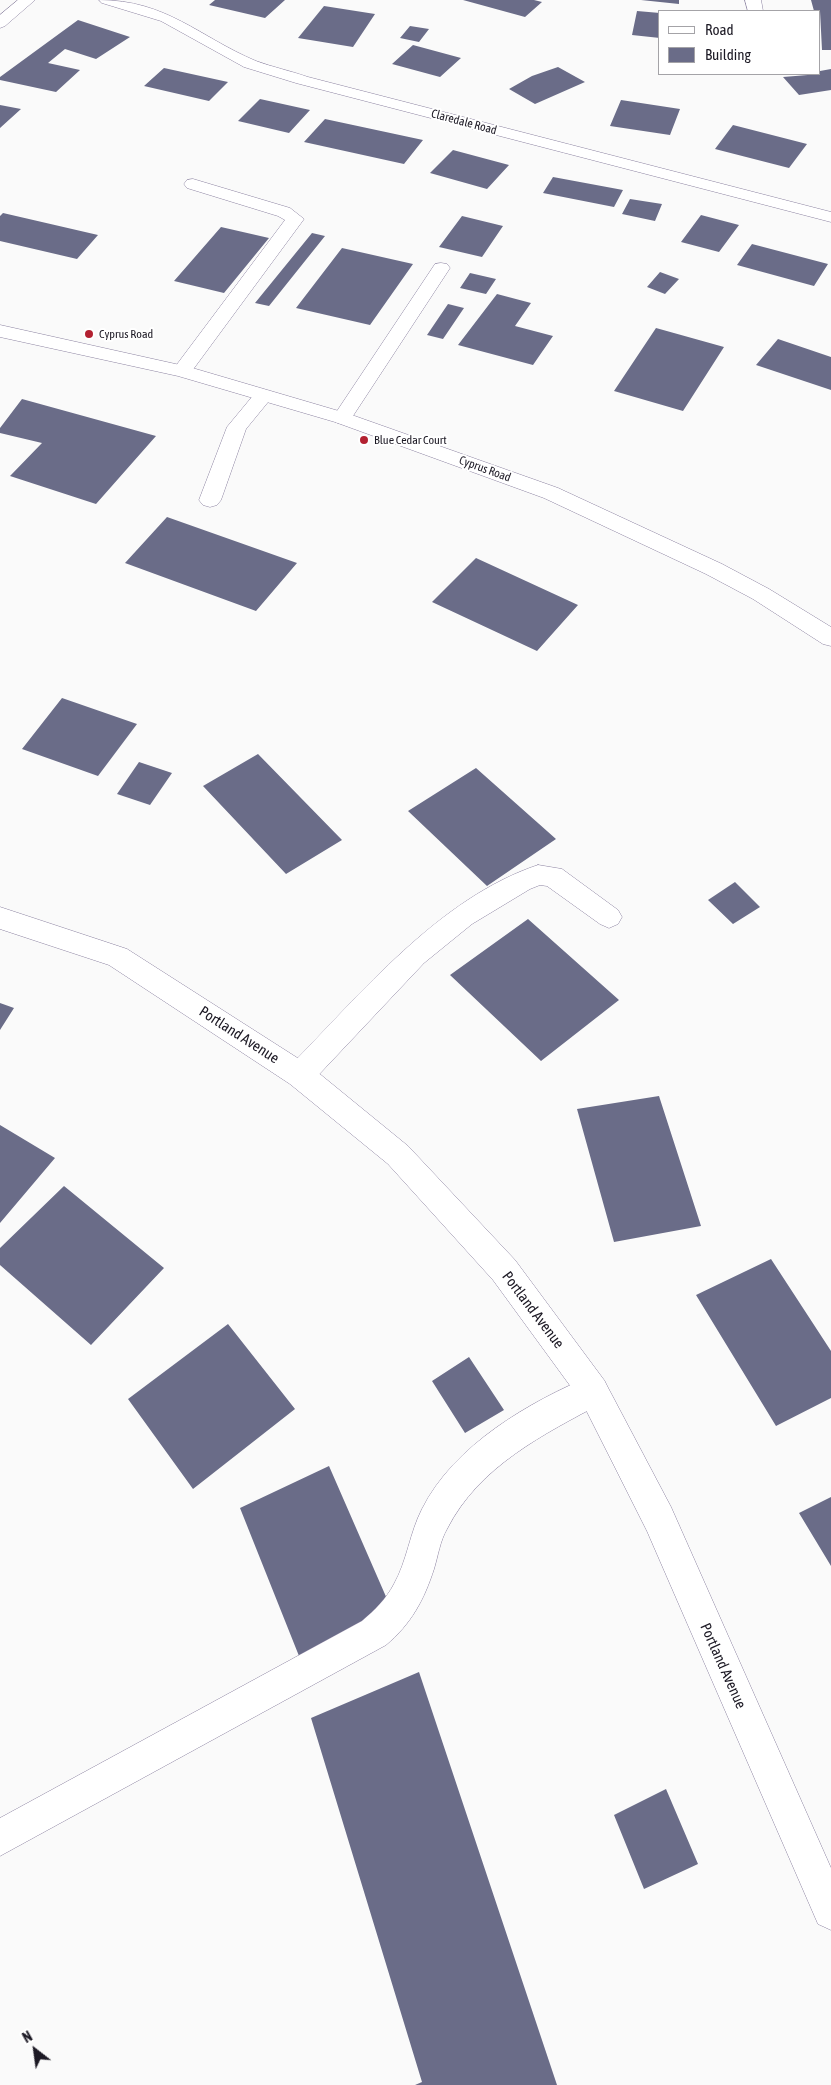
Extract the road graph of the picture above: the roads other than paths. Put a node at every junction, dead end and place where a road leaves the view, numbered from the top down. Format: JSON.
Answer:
{"nodes":[{"id":1,"x":27,"y":0,"type":"edge"},
{"id":2,"x":108,"y":0,"type":"edge"},
{"id":3,"x":0,"y":23,"type":"edge"},
{"id":4,"x":193,"y":184,"type":"dead end"},
{"id":5,"x":831,"y":217,"type":"edge"},
{"id":6,"x":442,"y":268,"type":"dead end"},
{"id":7,"x":0,"y":331,"type":"edge"},
{"id":8,"x":182,"y":371,"type":"junction"},
{"id":9,"x":263,"y":396,"type":"junction"},
{"id":10,"x":342,"y":418,"type":"junction"},
{"id":11,"x":210,"y":500,"type":"dead end"},
{"id":12,"x":831,"y":638,"type":"edge"},
{"id":13,"x":609,"y":917,"type":"dead end"},
{"id":14,"x":0,"y":918,"type":"edge"},
{"id":15,"x":300,"y":1075,"type":"junction"},
{"id":16,"x":593,"y":1390,"type":"junction"},
{"id":17,"x":0,"y":1838,"type":"edge"},
{"id":18,"x":831,"y":1911,"type":"edge"}],
"edges":[{"from":1,"to":3,"type":"street"},
{"from":2,"to":5,"type":"street","name":"Claredale Road"},
{"from":4,"to":8,"type":"street"},
{"from":6,"to":10,"type":"street"},
{"from":7,"to":8,"type":"street","name":"Cyprus Road"},
{"from":8,"to":9,"type":"street","name":"Cyprus Road"},
{"from":9,"to":10,"type":"street","name":"Cyprus Road"},
{"from":9,"to":11,"type":"street"},
{"from":10,"to":12,"type":"street","name":"Cyprus Road"},
{"from":13,"to":15,"type":"street"},
{"from":14,"to":15,"type":"street","name":"Portland Avenue"},
{"from":15,"to":16,"type":"street","name":"Portland Avenue"},
{"from":16,"to":17,"type":"street"},
{"from":16,"to":18,"type":"street","name":"Portland Avenue"}]}
